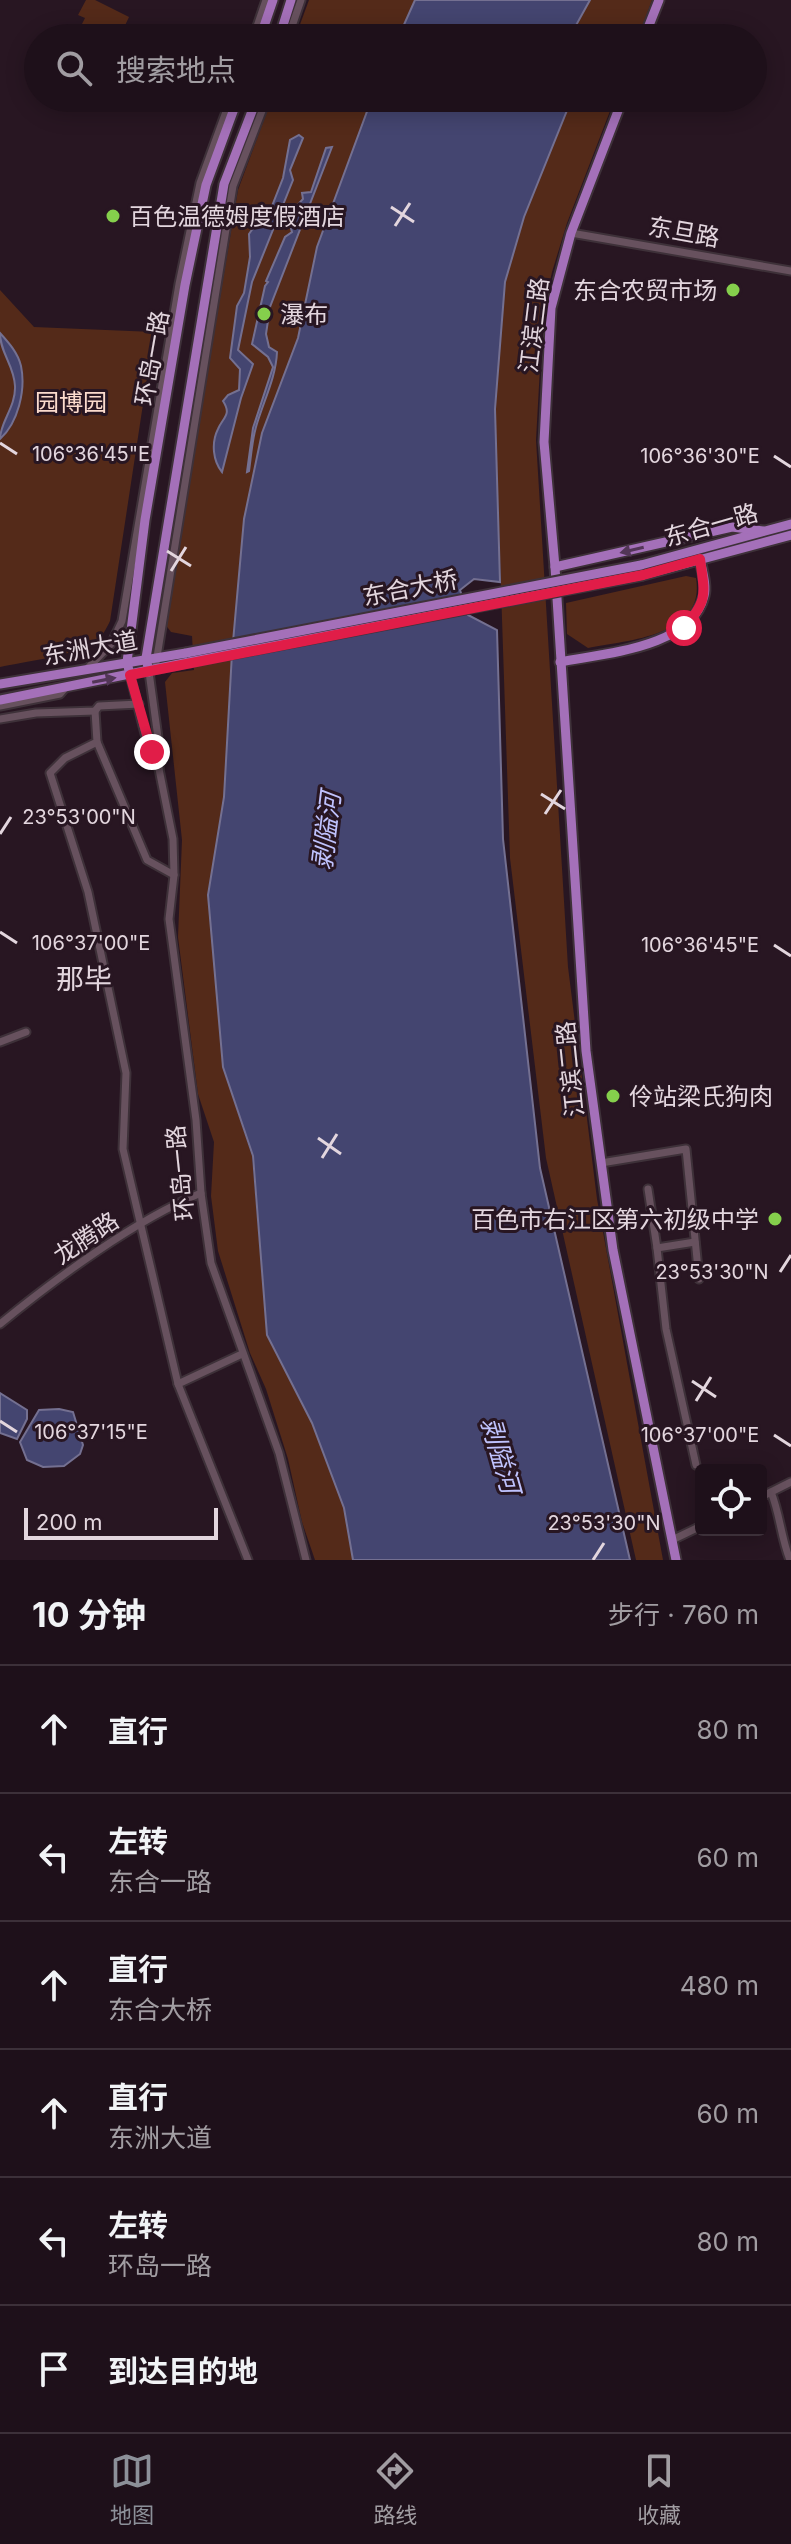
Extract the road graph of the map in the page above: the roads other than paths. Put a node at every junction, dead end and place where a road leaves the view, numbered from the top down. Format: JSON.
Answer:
{"nodes":[{"id":1,"x":266,"y":0,"type":"edge"},
{"id":2,"x":273,"y":0,"type":"edge"},
{"id":3,"x":291,"y":0,"type":"edge"},
{"id":4,"x":301,"y":0,"type":"edge"},
{"id":5,"x":661,"y":0,"type":"edge"},
{"id":6,"x":258,"y":24,"type":"edge"},
{"id":7,"x":265,"y":24,"type":"edge"},
{"id":8,"x":283,"y":24,"type":"edge"},
{"id":9,"x":293,"y":24,"type":"edge"},
{"id":10,"x":652,"y":24,"type":"edge"},
{"id":11,"x":226,"y":112,"type":"edge"},
{"id":12,"x":233,"y":112,"type":"edge"},
{"id":13,"x":252,"y":112,"type":"edge"},
{"id":14,"x":262,"y":112,"type":"edge"},
{"id":15,"x":618,"y":112,"type":"edge"},
{"id":16,"x":571,"y":233,"type":"junction"},
{"id":17,"x":791,"y":271,"type":"edge"},
{"id":18,"x":145,"y":503,"type":"junction"},
{"id":19,"x":791,"y":524,"type":"edge"},
{"id":20,"x":763,"y":531,"type":"junction"},
{"id":21,"x":791,"y":535,"type":"edge"},
{"id":22,"x":700,"y":559,"type":"junction"},
{"id":23,"x":555,"y":567,"type":"junction"},
{"id":24,"x":642,"y":570,"type":"junction"},
{"id":25,"x":187,"y":657,"type":"junction"},
{"id":26,"x":151,"y":658,"type":"junction"},
{"id":27,"x":127,"y":662,"type":"junction"},
{"id":28,"x":560,"y":662,"type":"junction"},
{"id":29,"x":87,"y":669,"type":"junction"},
{"id":30,"x":152,"y":670,"type":"junction"},
{"id":31,"x":130,"y":675,"type":"junction"},
{"id":32,"x":42,"y":677,"type":"junction"},
{"id":33,"x":0,"y":684,"type":"edge"},
{"id":34,"x":66,"y":687,"type":"junction"},
{"id":35,"x":44,"y":691,"type":"junction"},
{"id":36,"x":0,"y":703,"type":"edge"},
{"id":37,"x":139,"y":704,"type":"junction"},
{"id":38,"x":95,"y":711,"type":"junction"},
{"id":39,"x":0,"y":719,"type":"edge"},
{"id":40,"x":97,"y":742,"type":"junction"},
{"id":41,"x":159,"y":769,"type":"junction"},
{"id":42,"x":174,"y":875,"type":"junction"},
{"id":43,"x":26,"y":1032,"type":"dead end"},
{"id":44,"x":0,"y":1042,"type":"edge"},
{"id":45,"x":601,"y":1163,"type":"junction"},
{"id":46,"x":648,"y":1189,"type":"dead end"},
{"id":47,"x":201,"y":1193,"type":"junction"},
{"id":48,"x":140,"y":1225,"type":"junction"},
{"id":49,"x":695,"y":1242,"type":"junction"},
{"id":50,"x":657,"y":1248,"type":"junction"},
{"id":51,"x":699,"y":1279,"type":"dead end"},
{"id":52,"x":0,"y":1324,"type":"edge"},
{"id":53,"x":242,"y":1354,"type":"junction"},
{"id":54,"x":178,"y":1384,"type":"junction"},
{"id":55,"x":696,"y":1464,"type":"edge"},
{"id":56,"x":791,"y":1482,"type":"edge"},
{"id":57,"x":771,"y":1492,"type":"junction"},
{"id":58,"x":767,"y":1494,"type":"edge"},
{"id":59,"x":695,"y":1529,"type":"edge"},
{"id":60,"x":672,"y":1540,"type":"junction"},
{"id":61,"x":248,"y":1560,"type":"edge"},
{"id":62,"x":306,"y":1560,"type":"edge"},
{"id":63,"x":676,"y":1560,"type":"edge"},
{"id":64,"x":790,"y":1560,"type":"edge"}],
"edges":[{"from":1,"to":6,"type":"street"},
{"from":2,"to":7,"type":"main road"},
{"from":3,"to":8,"type":"main road"},
{"from":4,"to":9,"type":"street"},
{"from":5,"to":10,"type":"main road"},
{"from":11,"to":18,"type":"street"},
{"from":12,"to":18,"type":"main road","name":"环岛一路"},
{"from":13,"to":26,"type":"main road","name":"环岛一路"},
{"from":14,"to":26,"type":"street"},
{"from":15,"to":16,"type":"main road","name":"江滨三路"},
{"from":16,"to":17,"type":"street","name":"东旦路"},
{"from":16,"to":23,"type":"main road","name":"江滨三路"},
{"from":18,"to":27,"type":"main road","name":"环岛一路"},
{"from":18,"to":29,"type":"street"},
{"from":19,"to":20,"type":"main road","name":"东合一路"},
{"from":20,"to":23,"type":"main road","one_way":true},
{"from":20,"to":24,"type":"main road","name":"东合一路"},
{"from":21,"to":22,"type":"main road","name":"东合一路"},
{"from":22,"to":24,"type":"main road","name":"东合一路"},
{"from":22,"to":28,"type":"main road"},
{"from":23,"to":28,"type":"main road","name":"江滨二路"},
{"from":24,"to":25,"type":"main road","name":"东合大桥","bridge":true},
{"from":25,"to":26,"type":"main road","name":"东洲大道"},
{"from":25,"to":30,"type":"main road","name":"东洲大道"},
{"from":26,"to":27,"type":"main road","name":"东洲大道"},
{"from":26,"to":30,"type":"main road","name":"环岛一路"},
{"from":27,"to":29,"type":"main road","name":"东洲大道"},
{"from":27,"to":31,"type":"main road","name":"环岛一路"},
{"from":28,"to":45,"type":"main road","name":"江滨二路"},
{"from":29,"to":32,"type":"main road","name":"东洲大道"},
{"from":30,"to":31,"type":"main road","name":"东洲大道"},
{"from":30,"to":41,"type":"street","name":"环岛一路"},
{"from":34,"to":31,"type":"main road","name":"东洲大道","one_way":true},
{"from":31,"to":37,"type":"street","name":"环岛一路"},
{"from":32,"to":33,"type":"main road","name":"东洲大道"},
{"from":32,"to":35,"type":"main road"},
{"from":34,"to":35,"type":"main road","name":"东洲大道"},
{"from":34,"to":36,"type":"street"},
{"from":35,"to":36,"type":"main road","name":"东洲大道"},
{"from":37,"to":38,"type":"street"},
{"from":37,"to":41,"type":"street","name":"环岛一路"},
{"from":38,"to":39,"type":"street"},
{"from":38,"to":40,"type":"street"},
{"from":40,"to":42,"type":"street"},
{"from":40,"to":48,"type":"street"},
{"from":41,"to":42,"type":"street","name":"环岛一路"},
{"from":42,"to":47,"type":"street","name":"环岛一路"},
{"from":43,"to":44,"type":"street"},
{"from":45,"to":49,"type":"street"},
{"from":45,"to":60,"type":"main road","name":"江滨二路"},
{"from":46,"to":50,"type":"street"},
{"from":47,"to":48,"type":"street","name":"龙腾路"},
{"from":47,"to":53,"type":"street","name":"环岛一路"},
{"from":48,"to":52,"type":"street","name":"龙腾路"},
{"from":48,"to":54,"type":"street"},
{"from":49,"to":50,"type":"street"},
{"from":49,"to":51,"type":"street"},
{"from":50,"to":55,"type":"street"},
{"from":53,"to":54,"type":"street"},
{"from":53,"to":62,"type":"street","name":"环岛一路"},
{"from":54,"to":61,"type":"street"},
{"from":56,"to":57,"type":"street"},
{"from":57,"to":58,"type":"street"},
{"from":57,"to":64,"type":"street"},
{"from":59,"to":60,"type":"street"},
{"from":60,"to":63,"type":"main road","name":"江滨二路"}]}
